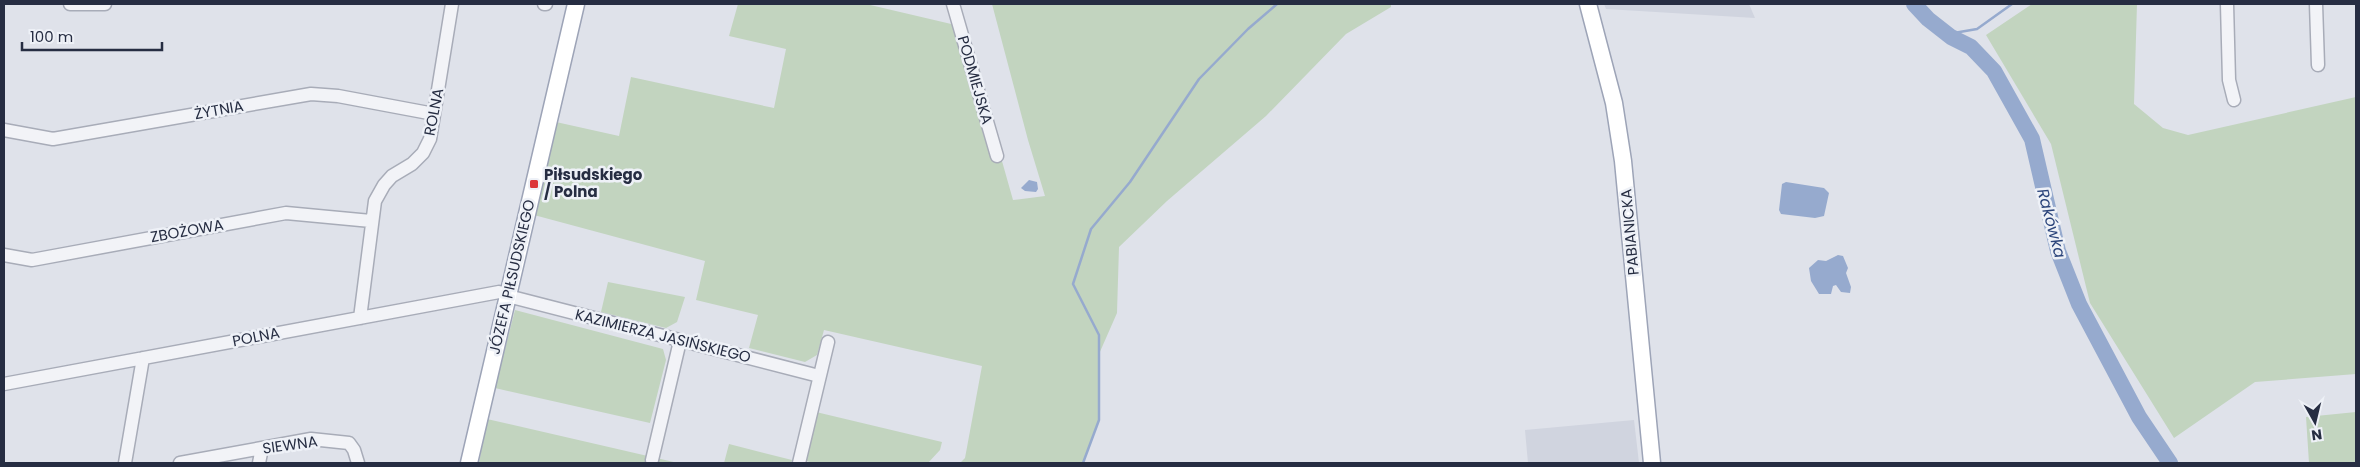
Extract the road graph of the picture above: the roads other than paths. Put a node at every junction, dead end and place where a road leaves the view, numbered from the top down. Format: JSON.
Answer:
{"nodes":[{"id":1,"x":70,"y":4,"type":"edge"},
{"id":2,"x":105,"y":4,"type":"edge"},
{"id":3,"x":452,"y":4,"type":"edge"},
{"id":4,"x":576,"y":4,"type":"edge"},
{"id":5,"x":953,"y":4,"type":"edge"},
{"id":6,"x":1588,"y":4,"type":"edge"},
{"id":7,"x":2227,"y":4,"type":"edge"},
{"id":8,"x":2316,"y":4,"type":"edge"},
{"id":9,"x":2318,"y":65,"type":"dead end"},
{"id":10,"x":2234,"y":100,"type":"dead end"},
{"id":11,"x":434,"y":114,"type":"junction"},
{"id":12,"x":4,"y":130,"type":"edge"},
{"id":13,"x":998,"y":156,"type":"dead end"},
{"id":14,"x":371,"y":221,"type":"junction"},
{"id":15,"x":4,"y":255,"type":"edge"},
{"id":16,"x":508,"y":295,"type":"junction"},
{"id":17,"x":360,"y":318,"type":"junction"},
{"id":18,"x":680,"y":340,"type":"junction"},
{"id":19,"x":828,"y":342,"type":"dead end"},
{"id":20,"x":143,"y":358,"type":"junction"},
{"id":21,"x":819,"y":376,"type":"junction"},
{"id":22,"x":4,"y":384,"type":"edge"},
{"id":23,"x":262,"y":448,"type":"junction"},
{"id":24,"x":652,"y":460,"type":"dead end"},
{"id":25,"x":125,"y":463,"type":"edge"},
{"id":26,"x":180,"y":463,"type":"edge"},
{"id":27,"x":259,"y":463,"type":"edge"},
{"id":28,"x":358,"y":463,"type":"edge"},
{"id":29,"x":469,"y":463,"type":"edge"},
{"id":30,"x":799,"y":463,"type":"edge"},
{"id":31,"x":1652,"y":463,"type":"edge"}],
"edges":[{"from":1,"to":2,"type":"street"},
{"from":3,"to":11,"type":"street","name":"ROLNA"},
{"from":4,"to":16,"type":"main road","name":"JÓZEFA PIŁSUDSKIEGO"},
{"from":5,"to":13,"type":"street","name":"PODMIEJSKA"},
{"from":6,"to":31,"type":"main road","name":"PABIANICKA"},
{"from":7,"to":10,"type":"street"},
{"from":8,"to":9,"type":"street"},
{"from":11,"to":12,"type":"street","name":"ŻYTNIA"},
{"from":11,"to":14,"type":"street","name":"ROLNA"},
{"from":14,"to":15,"type":"street","name":"ZBOŻOWA"},
{"from":14,"to":17,"type":"street","name":"ROLNA"},
{"from":16,"to":17,"type":"street","name":"POLNA"},
{"from":16,"to":18,"type":"street","name":"KAZIMIERZA JASIŃSKIEGO"},
{"from":16,"to":29,"type":"main road","name":"JÓZEFA PIŁSUDSKIEGO"},
{"from":17,"to":20,"type":"street","name":"POLNA"},
{"from":18,"to":21,"type":"street","name":"KAZIMIERZA JASIŃSKIEGO"},
{"from":18,"to":24,"type":"street"},
{"from":19,"to":21,"type":"street"},
{"from":20,"to":22,"type":"street","name":"POLNA"},
{"from":20,"to":25,"type":"street"},
{"from":21,"to":30,"type":"street"},
{"from":23,"to":26,"type":"street","name":"SIEWNA"},
{"from":23,"to":27,"type":"street"},
{"from":23,"to":28,"type":"street","name":"SIEWNA"}]}
